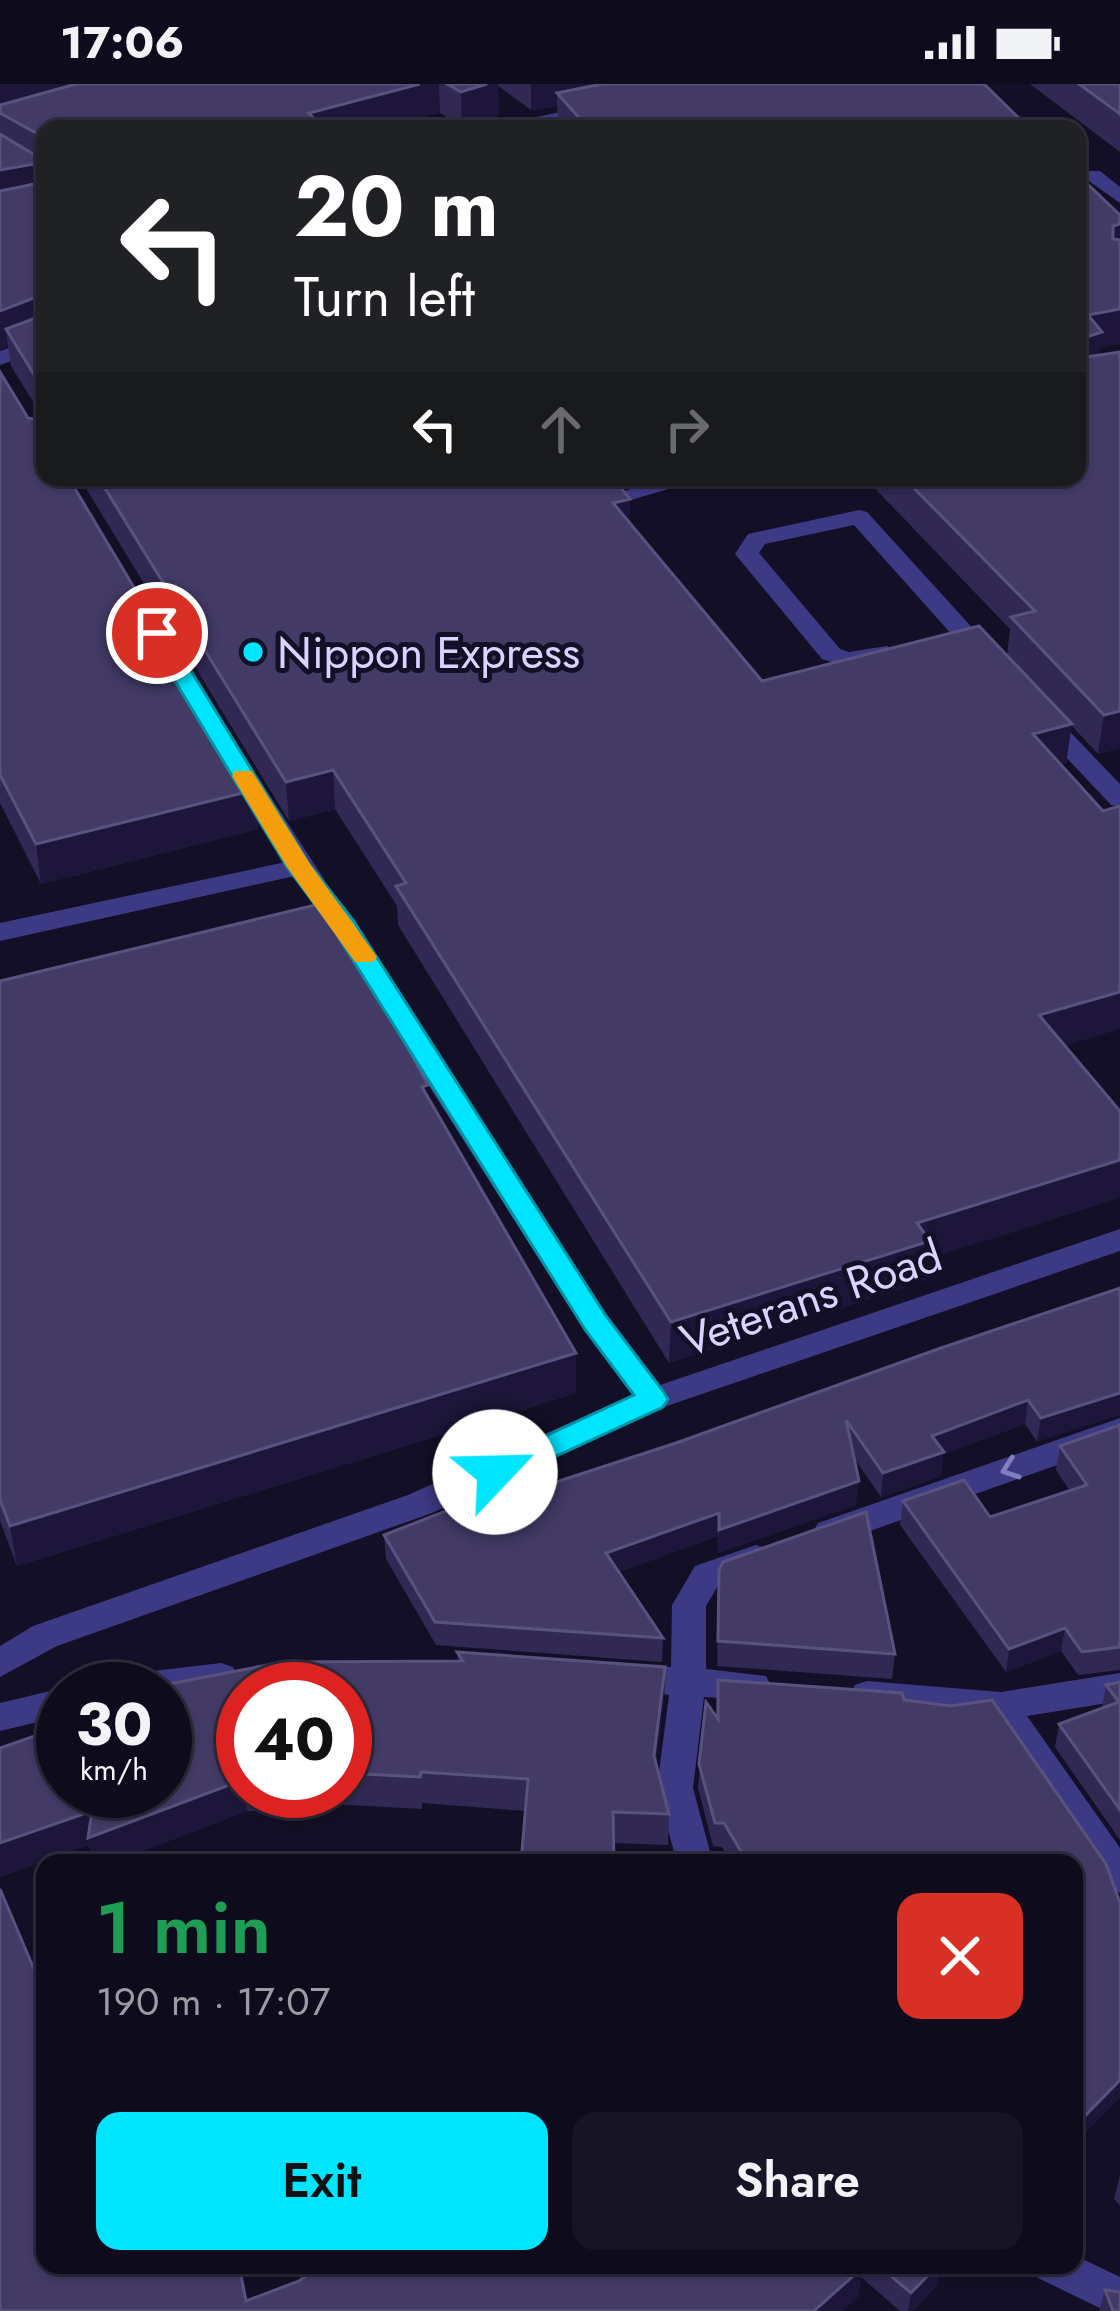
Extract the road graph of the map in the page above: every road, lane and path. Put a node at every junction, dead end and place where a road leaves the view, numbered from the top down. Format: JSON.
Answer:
{"nodes":[{"id":1,"x":620,"y":106,"type":"edge"},
{"id":2,"x":510,"y":120,"type":"edge"},
{"id":3,"x":1093,"y":175,"type":"dead end"},
{"id":4,"x":1120,"y":197,"type":"edge"},
{"id":5,"x":36,"y":345,"type":"edge"},
{"id":6,"x":0,"y":358,"type":"edge"},
{"id":7,"x":658,"y":486,"type":"edge"},
{"id":8,"x":624,"y":495,"type":"edge"},
{"id":9,"x":969,"y":637,"type":"junction"},
{"id":10,"x":216,"y":731,"type":"edge"},
{"id":11,"x":1120,"y":800,"type":"edge"},
{"id":12,"x":299,"y":867,"type":"junction"},
{"id":13,"x":0,"y":932,"type":"edge"},
{"id":14,"x":1120,"y":1240,"type":"edge"},
{"id":15,"x":653,"y":1399,"type":"junction"},
{"id":16,"x":1120,"y":1430,"type":"edge"},
{"id":17,"x":0,"y":1663,"type":"edge"},
{"id":18,"x":593,"y":1676,"type":"edge"},
{"id":19,"x":715,"y":1684,"type":"junction"},
{"id":20,"x":1120,"y":1687,"type":"edge"},
{"id":21,"x":780,"y":1688,"type":"edge"},
{"id":22,"x":824,"y":1692,"type":"edge"},
{"id":23,"x":1001,"y":1706,"type":"junction"},
{"id":24,"x":36,"y":1708,"type":"edge"},
{"id":25,"x":0,"y":1717,"type":"edge"},
{"id":26,"x":693,"y":1854,"type":"edge"},
{"id":27,"x":1120,"y":1876,"type":"edge"},
{"id":28,"x":1072,"y":2274,"type":"edge"},
{"id":29,"x":1120,"y":2296,"type":"edge"}],
"edges":[{"from":1,"to":2,"type":"street"},
{"from":3,"to":4,"type":"street"},
{"from":5,"to":6,"type":"street"},
{"from":7,"to":8,"type":"street"},
{"from":9,"to":9,"type":"street"},
{"from":9,"to":11,"type":"street"},
{"from":10,"to":12,"type":"street"},
{"from":12,"to":13,"type":"street"},
{"from":12,"to":15,"type":"street"},
{"from":14,"to":15,"type":"street","name":"Veterans Road"},
{"from":15,"to":17,"type":"street","name":"Veterans Road"},
{"from":16,"to":19,"type":"street","one_way":true},
{"from":18,"to":19,"type":"street"},
{"from":19,"to":21,"type":"street"},
{"from":19,"to":26,"type":"street"},
{"from":20,"to":23,"type":"street"},
{"from":22,"to":23,"type":"street"},
{"from":23,"to":27,"type":"street"},
{"from":24,"to":25,"type":"street"},
{"from":28,"to":29,"type":"street"}]}
